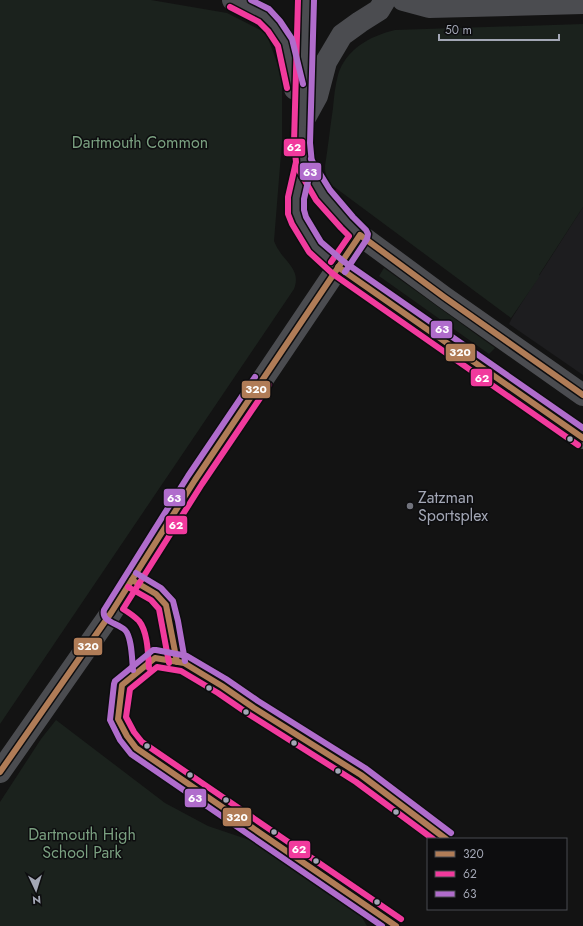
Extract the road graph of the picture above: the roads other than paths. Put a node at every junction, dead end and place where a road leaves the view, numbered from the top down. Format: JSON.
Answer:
{"nodes":[{"id":1,"x":233,"y":0,"type":"edge"},
{"id":2,"x":306,"y":0,"type":"edge"},
{"id":3,"x":385,"y":0,"type":"edge"},
{"id":4,"x":403,"y":0,"type":"edge"},
{"id":5,"x":583,"y":3,"type":"edge"},
{"id":6,"x":303,"y":122,"type":"junction"},
{"id":7,"x":304,"y":163,"type":"junction"},
{"id":8,"x":360,"y":235,"type":"junction"},
{"id":9,"x":338,"y":267,"type":"junction"},
{"id":10,"x":583,"y":395,"type":"edge"},
{"id":11,"x":583,"y":438,"type":"edge"},
{"id":12,"x":0,"y":772,"type":"edge"}],
"edges":[{"from":1,"to":6,"type":"main road"},
{"from":2,"to":6,"type":"main road"},
{"from":3,"to":6,"type":"main road"},
{"from":4,"to":5,"type":"main road"},
{"from":6,"to":7,"type":"main road"},
{"from":7,"to":8,"type":"main road"},
{"from":7,"to":9,"type":"main road"},
{"from":8,"to":9,"type":"main road"},
{"from":8,"to":10,"type":"main road"},
{"from":9,"to":11,"type":"main road"},
{"from":9,"to":12,"type":"main road"}]}
